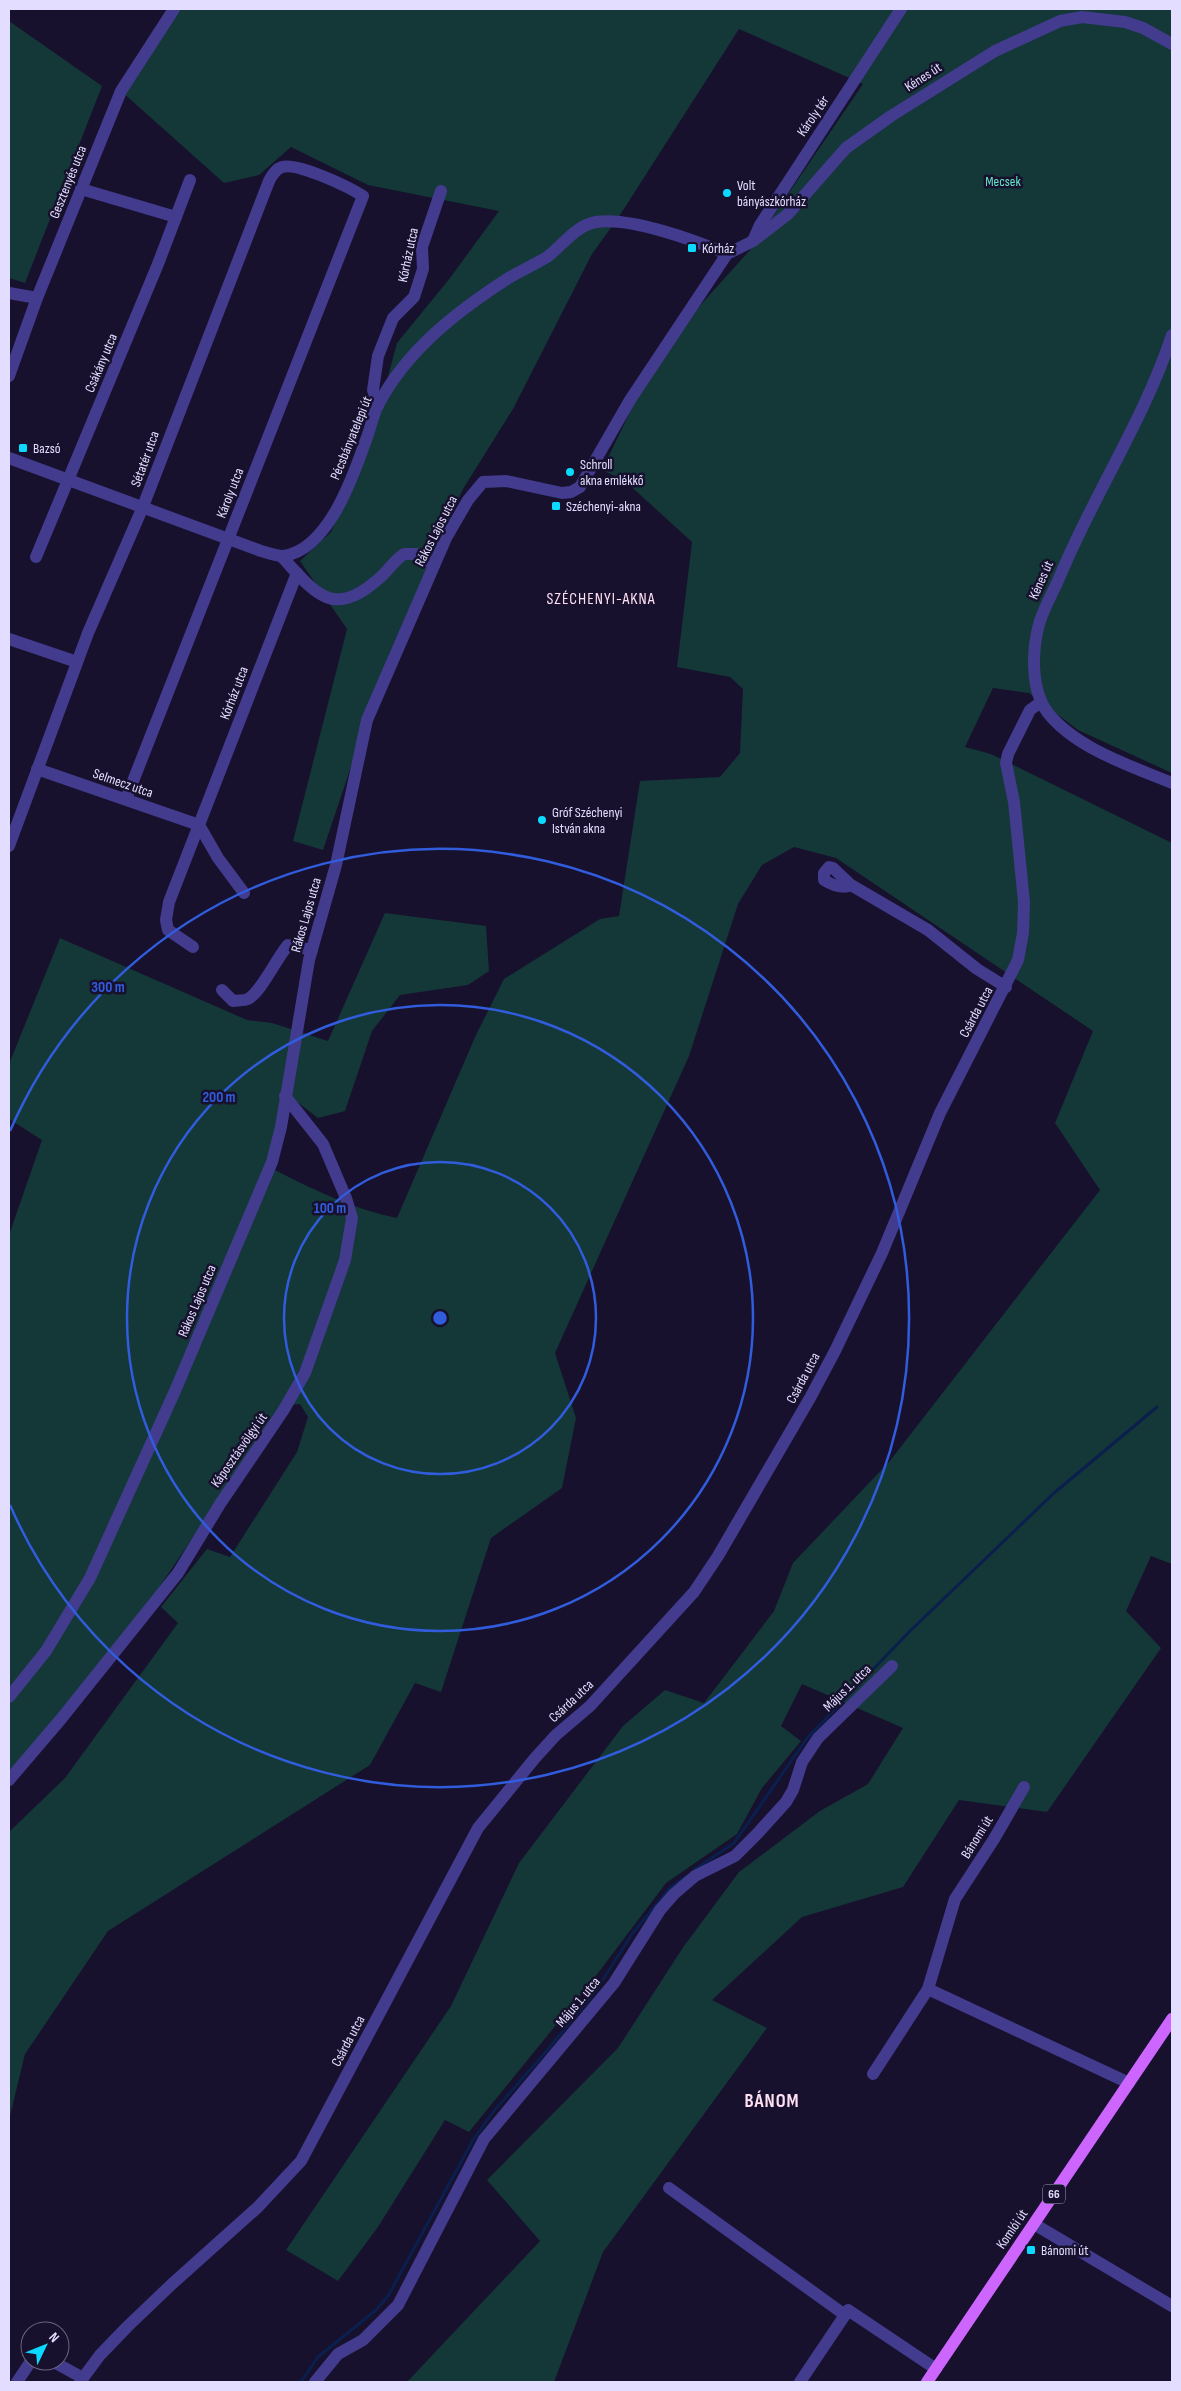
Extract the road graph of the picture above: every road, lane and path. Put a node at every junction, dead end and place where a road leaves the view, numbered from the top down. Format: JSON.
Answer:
{"nodes":[{"id":1,"x":174,"y":9,"type":"edge"},
{"id":2,"x":901,"y":9,"type":"edge"},
{"id":3,"x":1172,"y":44,"type":"edge"},
{"id":4,"x":190,"y":180,"type":"dead end"},
{"id":5,"x":81,"y":189,"type":"junction"},
{"id":6,"x":442,"y":191,"type":"dead end"},
{"id":7,"x":363,"y":196,"type":"joint"},
{"id":8,"x":176,"y":217,"type":"junction"},
{"id":9,"x":753,"y":241,"type":"junction"},
{"id":10,"x":727,"y":254,"type":"junction"},
{"id":11,"x":9,"y":293,"type":"edge"},
{"id":12,"x":37,"y":298,"type":"junction"},
{"id":13,"x":1172,"y":335,"type":"edge"},
{"id":14,"x":9,"y":376,"type":"edge"},
{"id":15,"x":378,"y":406,"type":"junction"},
{"id":16,"x":9,"y":458,"type":"edge"},
{"id":17,"x":67,"y":480,"type":"junction"},
{"id":18,"x":142,"y":508,"type":"junction"},
{"id":19,"x":229,"y":539,"type":"junction"},
{"id":20,"x":281,"y":556,"type":"junction"},
{"id":21,"x":36,"y":557,"type":"dead end"},
{"id":22,"x":434,"y":565,"type":"junction"},
{"id":23,"x":296,"y":573,"type":"junction"},
{"id":24,"x":9,"y":639,"type":"edge"},
{"id":25,"x":77,"y":662,"type":"junction"},
{"id":26,"x":1041,"y":702,"type":"junction"},
{"id":27,"x":37,"y":769,"type":"junction"},
{"id":28,"x":1172,"y":783,"type":"edge"},
{"id":29,"x":126,"y":800,"type":"junction"},
{"id":30,"x":199,"y":825,"type":"junction"},
{"id":31,"x":9,"y":846,"type":"edge"},
{"id":32,"x":851,"y":885,"type":"dead end"},
{"id":33,"x":244,"y":893,"type":"dead end"},
{"id":34,"x":193,"y":947,"type":"dead end"},
{"id":35,"x":312,"y":950,"type":"junction"},
{"id":36,"x":1006,"y":987,"type":"junction"},
{"id":37,"x":222,"y":990,"type":"dead end"},
{"id":38,"x":285,"y":1096,"type":"junction"},
{"id":39,"x":892,"y":1666,"type":"dead end"},
{"id":40,"x":9,"y":1697,"type":"edge"},
{"id":41,"x":9,"y":1780,"type":"edge"},
{"id":42,"x":1024,"y":1787,"type":"dead end"},
{"id":43,"x":928,"y":1988,"type":"junction"},
{"id":44,"x":1172,"y":2019,"type":"edge"},
{"id":45,"x":873,"y":2074,"type":"dead end"},
{"id":46,"x":1129,"y":2082,"type":"junction"},
{"id":47,"x":669,"y":2188,"type":"dead end"},
{"id":48,"x":1034,"y":2224,"type":"junction"},
{"id":49,"x":1172,"y":2306,"type":"edge"},
{"id":50,"x":845,"y":2315,"type":"junction"},
{"id":51,"x":936,"y":2369,"type":"junction"},
{"id":52,"x":24,"y":2371,"type":"edge"},
{"id":53,"x":67,"y":2371,"type":"edge"},
{"id":54,"x":81,"y":2380,"type":"edge"},
{"id":55,"x":17,"y":2382,"type":"edge"},
{"id":56,"x":315,"y":2382,"type":"edge"},
{"id":57,"x":800,"y":2382,"type":"edge"},
{"id":58,"x":927,"y":2382,"type":"edge"}],
"edges":[{"from":1,"to":5,"type":"street","name":"Gesztenyés utca"},
{"from":2,"to":9,"type":"street","name":"Károly tér"},
{"from":3,"to":9,"type":"street","name":"Kénes út"},
{"from":4,"to":8,"type":"street","name":"Csákány utca"},
{"from":5,"to":8,"type":"street"},
{"from":5,"to":12,"type":"street","name":"Gesztenyés utca"},
{"from":6,"to":15,"type":"street","name":"Kórház utca"},
{"from":7,"to":18,"type":"street","name":"Sétatér utca"},
{"from":7,"to":19,"type":"street","name":"Károly utca"},
{"from":8,"to":17,"type":"street","name":"Csákány utca"},
{"from":9,"to":10,"type":"street","name":"Kénes út"},
{"from":10,"to":15,"type":"street","name":"Pécsbányatelepi út"},
{"from":10,"to":22,"type":"street","name":"Rákos Lajos utca"},
{"from":11,"to":12,"type":"street"},
{"from":12,"to":14,"type":"street","name":"Gesztenyés utca"},
{"from":13,"to":26,"type":"street","name":"Kénes út"},
{"from":15,"to":20,"type":"street","name":"Pécsbányatelepi út"},
{"from":16,"to":17,"type":"street"},
{"from":17,"to":18,"type":"street"},
{"from":17,"to":21,"type":"street","name":"Csákány utca"},
{"from":18,"to":19,"type":"street"},
{"from":18,"to":25,"type":"street","name":"Sétatér utca"},
{"from":19,"to":20,"type":"street"},
{"from":19,"to":29,"type":"street","name":"Károly utca"},
{"from":20,"to":23,"type":"street"},
{"from":22,"to":23,"type":"street"},
{"from":22,"to":35,"type":"street","name":"Rákos Lajos utca"},
{"from":23,"to":30,"type":"street","name":"Kórház utca"},
{"from":24,"to":25,"type":"street"},
{"from":25,"to":27,"type":"street","name":"Sétatér utca"},
{"from":26,"to":28,"type":"street","name":"Kénes út"},
{"from":26,"to":36,"type":"street","name":"Csárda utca"},
{"from":27,"to":29,"type":"street","name":"Selmecz utca"},
{"from":27,"to":31,"type":"street","name":"Sétatér utca"},
{"from":29,"to":30,"type":"street","name":"Selmecz utca"},
{"from":30,"to":33,"type":"street"},
{"from":30,"to":34,"type":"street"},
{"from":32,"to":36,"type":"street","name":"Csárda utca"},
{"from":35,"to":37,"type":"street"},
{"from":35,"to":38,"type":"street","name":"Rákos Lajos utca"},
{"from":36,"to":54,"type":"street","name":"Csárda utca"},
{"from":38,"to":40,"type":"street","name":"Rákos Lajos utca"},
{"from":38,"to":41,"type":"street","name":"Káposztásvölgyi út"},
{"from":39,"to":56,"type":"street","name":"Május 1. utca"},
{"from":42,"to":43,"type":"street","name":"Bánomi út"},
{"from":43,"to":45,"type":"street","name":"Bánomi út"},
{"from":43,"to":46,"type":"street"},
{"from":44,"to":46,"type":"main road","name":"Komlói út","number":"66"},
{"from":46,"to":48,"type":"main road","name":"Komlói út","number":"66"},
{"from":47,"to":50,"type":"street"},
{"from":48,"to":49,"type":"street"},
{"from":48,"to":51,"type":"main road","name":"Komlói út","number":"66"},
{"from":50,"to":51,"type":"street"},
{"from":50,"to":57,"type":"street"},
{"from":51,"to":58,"type":"main road","name":"Komlói út","number":"66"},
{"from":52,"to":55,"type":"street"},
{"from":53,"to":54,"type":"street"}]}
